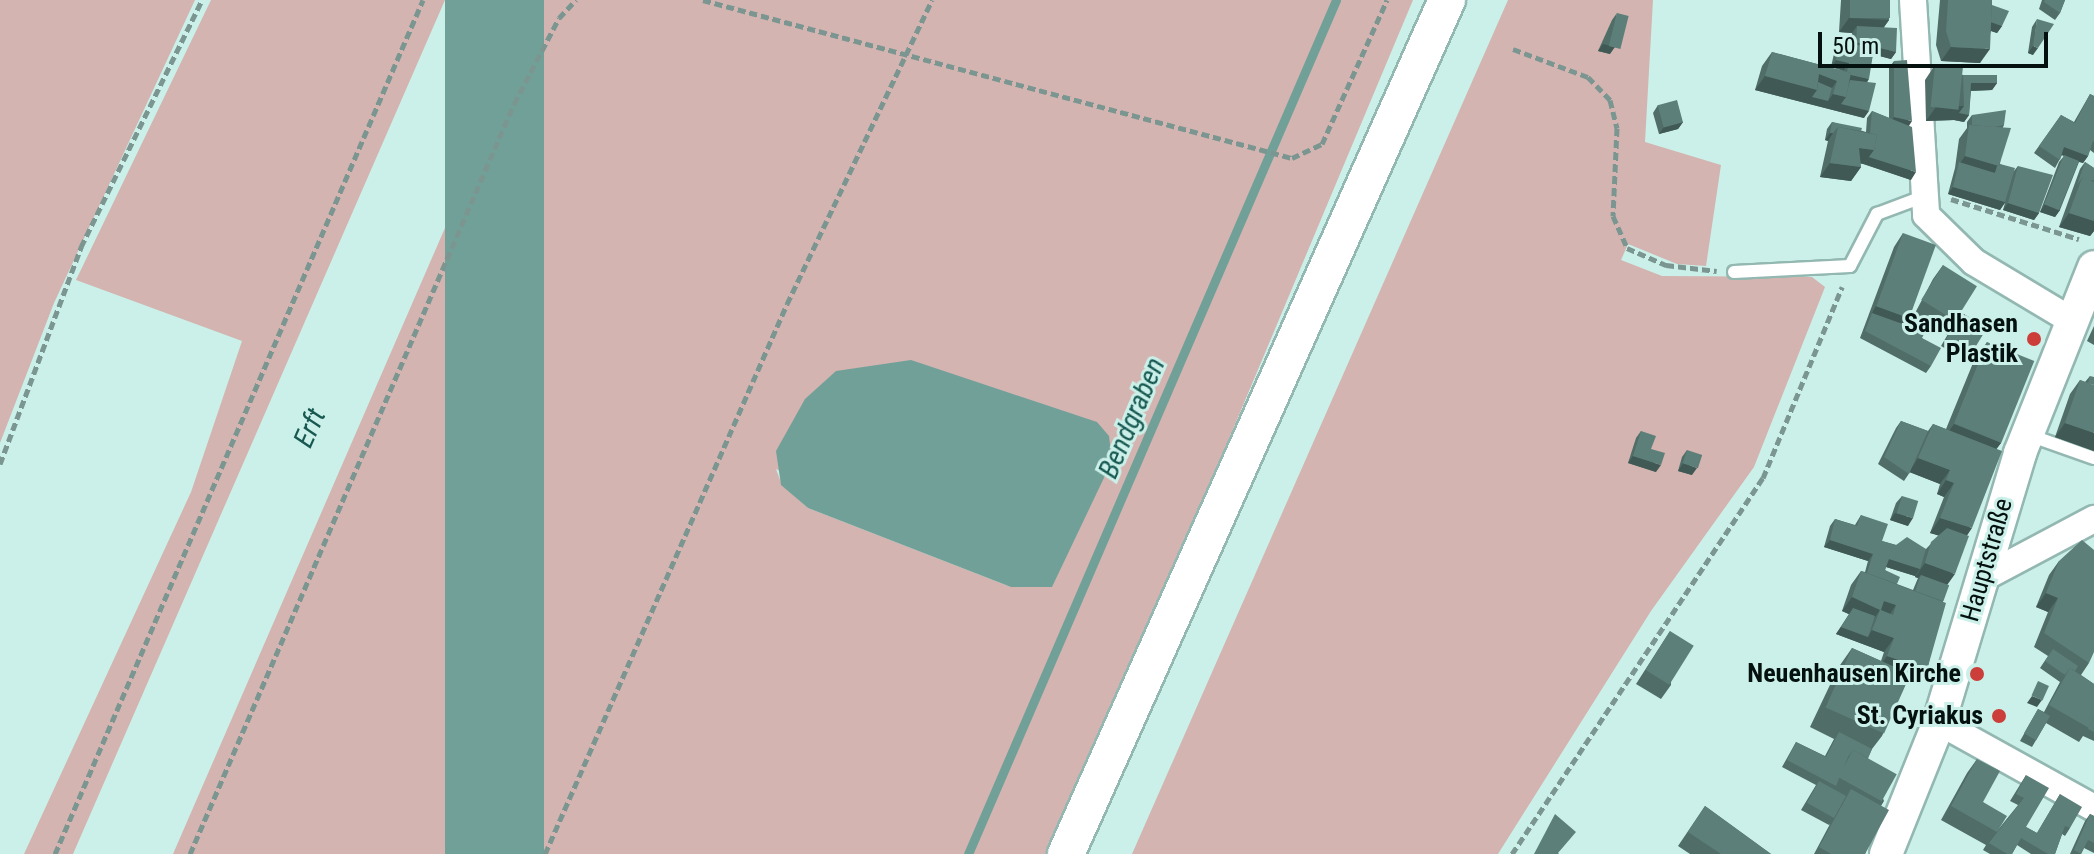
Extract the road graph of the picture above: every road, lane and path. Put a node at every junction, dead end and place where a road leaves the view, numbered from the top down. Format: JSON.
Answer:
{"nodes":[{"id":1,"x":202,"y":0,"type":"edge"},
{"id":2,"x":423,"y":0,"type":"edge"},
{"id":3,"x":576,"y":0,"type":"edge"},
{"id":4,"x":703,"y":0,"type":"edge"},
{"id":5,"x":932,"y":0,"type":"edge"},
{"id":6,"x":1387,"y":0,"type":"edge"},
{"id":7,"x":1447,"y":0,"type":"edge"},
{"id":8,"x":1913,"y":0,"type":"edge"},
{"id":9,"x":1513,"y":49,"type":"dead end"},
{"id":10,"x":904,"y":59,"type":"junction"},
{"id":11,"x":1920,"y":193,"type":"junction"},
{"id":12,"x":2094,"y":244,"type":"edge"},
{"id":13,"x":1850,"y":266,"type":"junction"},
{"id":14,"x":2094,"y":267,"type":"edge"},
{"id":15,"x":1734,"y":272,"type":"joint"},
{"id":16,"x":2071,"y":320,"type":"junction"},
{"id":17,"x":2027,"y":434,"type":"junction"},
{"id":18,"x":2094,"y":458,"type":"edge"},
{"id":19,"x":0,"y":464,"type":"edge"},
{"id":20,"x":2094,"y":519,"type":"edge"},
{"id":21,"x":1981,"y":579,"type":"junction"},
{"id":22,"x":1939,"y":722,"type":"junction"},
{"id":23,"x":2094,"y":808,"type":"edge"},
{"id":24,"x":55,"y":854,"type":"edge"},
{"id":25,"x":190,"y":854,"type":"edge"},
{"id":26,"x":545,"y":854,"type":"edge"},
{"id":27,"x":1066,"y":854,"type":"edge"},
{"id":28,"x":1512,"y":854,"type":"edge"},
{"id":29,"x":1886,"y":854,"type":"edge"}],
"edges":[{"from":1,"to":19,"type":"path"},
{"from":2,"to":24,"type":"path"},
{"from":3,"to":25,"type":"path"},
{"from":4,"to":10,"type":"path"},
{"from":5,"to":10,"type":"path"},
{"from":6,"to":10,"type":"path"},
{"from":7,"to":27,"type":"main road"},
{"from":8,"to":11,"type":"street"},
{"from":9,"to":15,"type":"path"},
{"from":10,"to":26,"type":"path"},
{"from":11,"to":12,"type":"path"},
{"from":11,"to":13,"type":"lane"},
{"from":11,"to":16,"type":"street"},
{"from":13,"to":15,"type":"lane"},
{"from":13,"to":28,"type":"path"},
{"from":14,"to":16,"type":"street","name":"Hauptstraße"},
{"from":16,"to":17,"type":"street","name":"Hauptstraße"},
{"from":17,"to":18,"type":"lane"},
{"from":17,"to":21,"type":"street","name":"Hauptstraße"},
{"from":20,"to":21,"type":"street"},
{"from":21,"to":22,"type":"street","name":"Hauptstraße"},
{"from":22,"to":23,"type":"street"},
{"from":22,"to":29,"type":"street","name":"Hauptstraße"}]}
